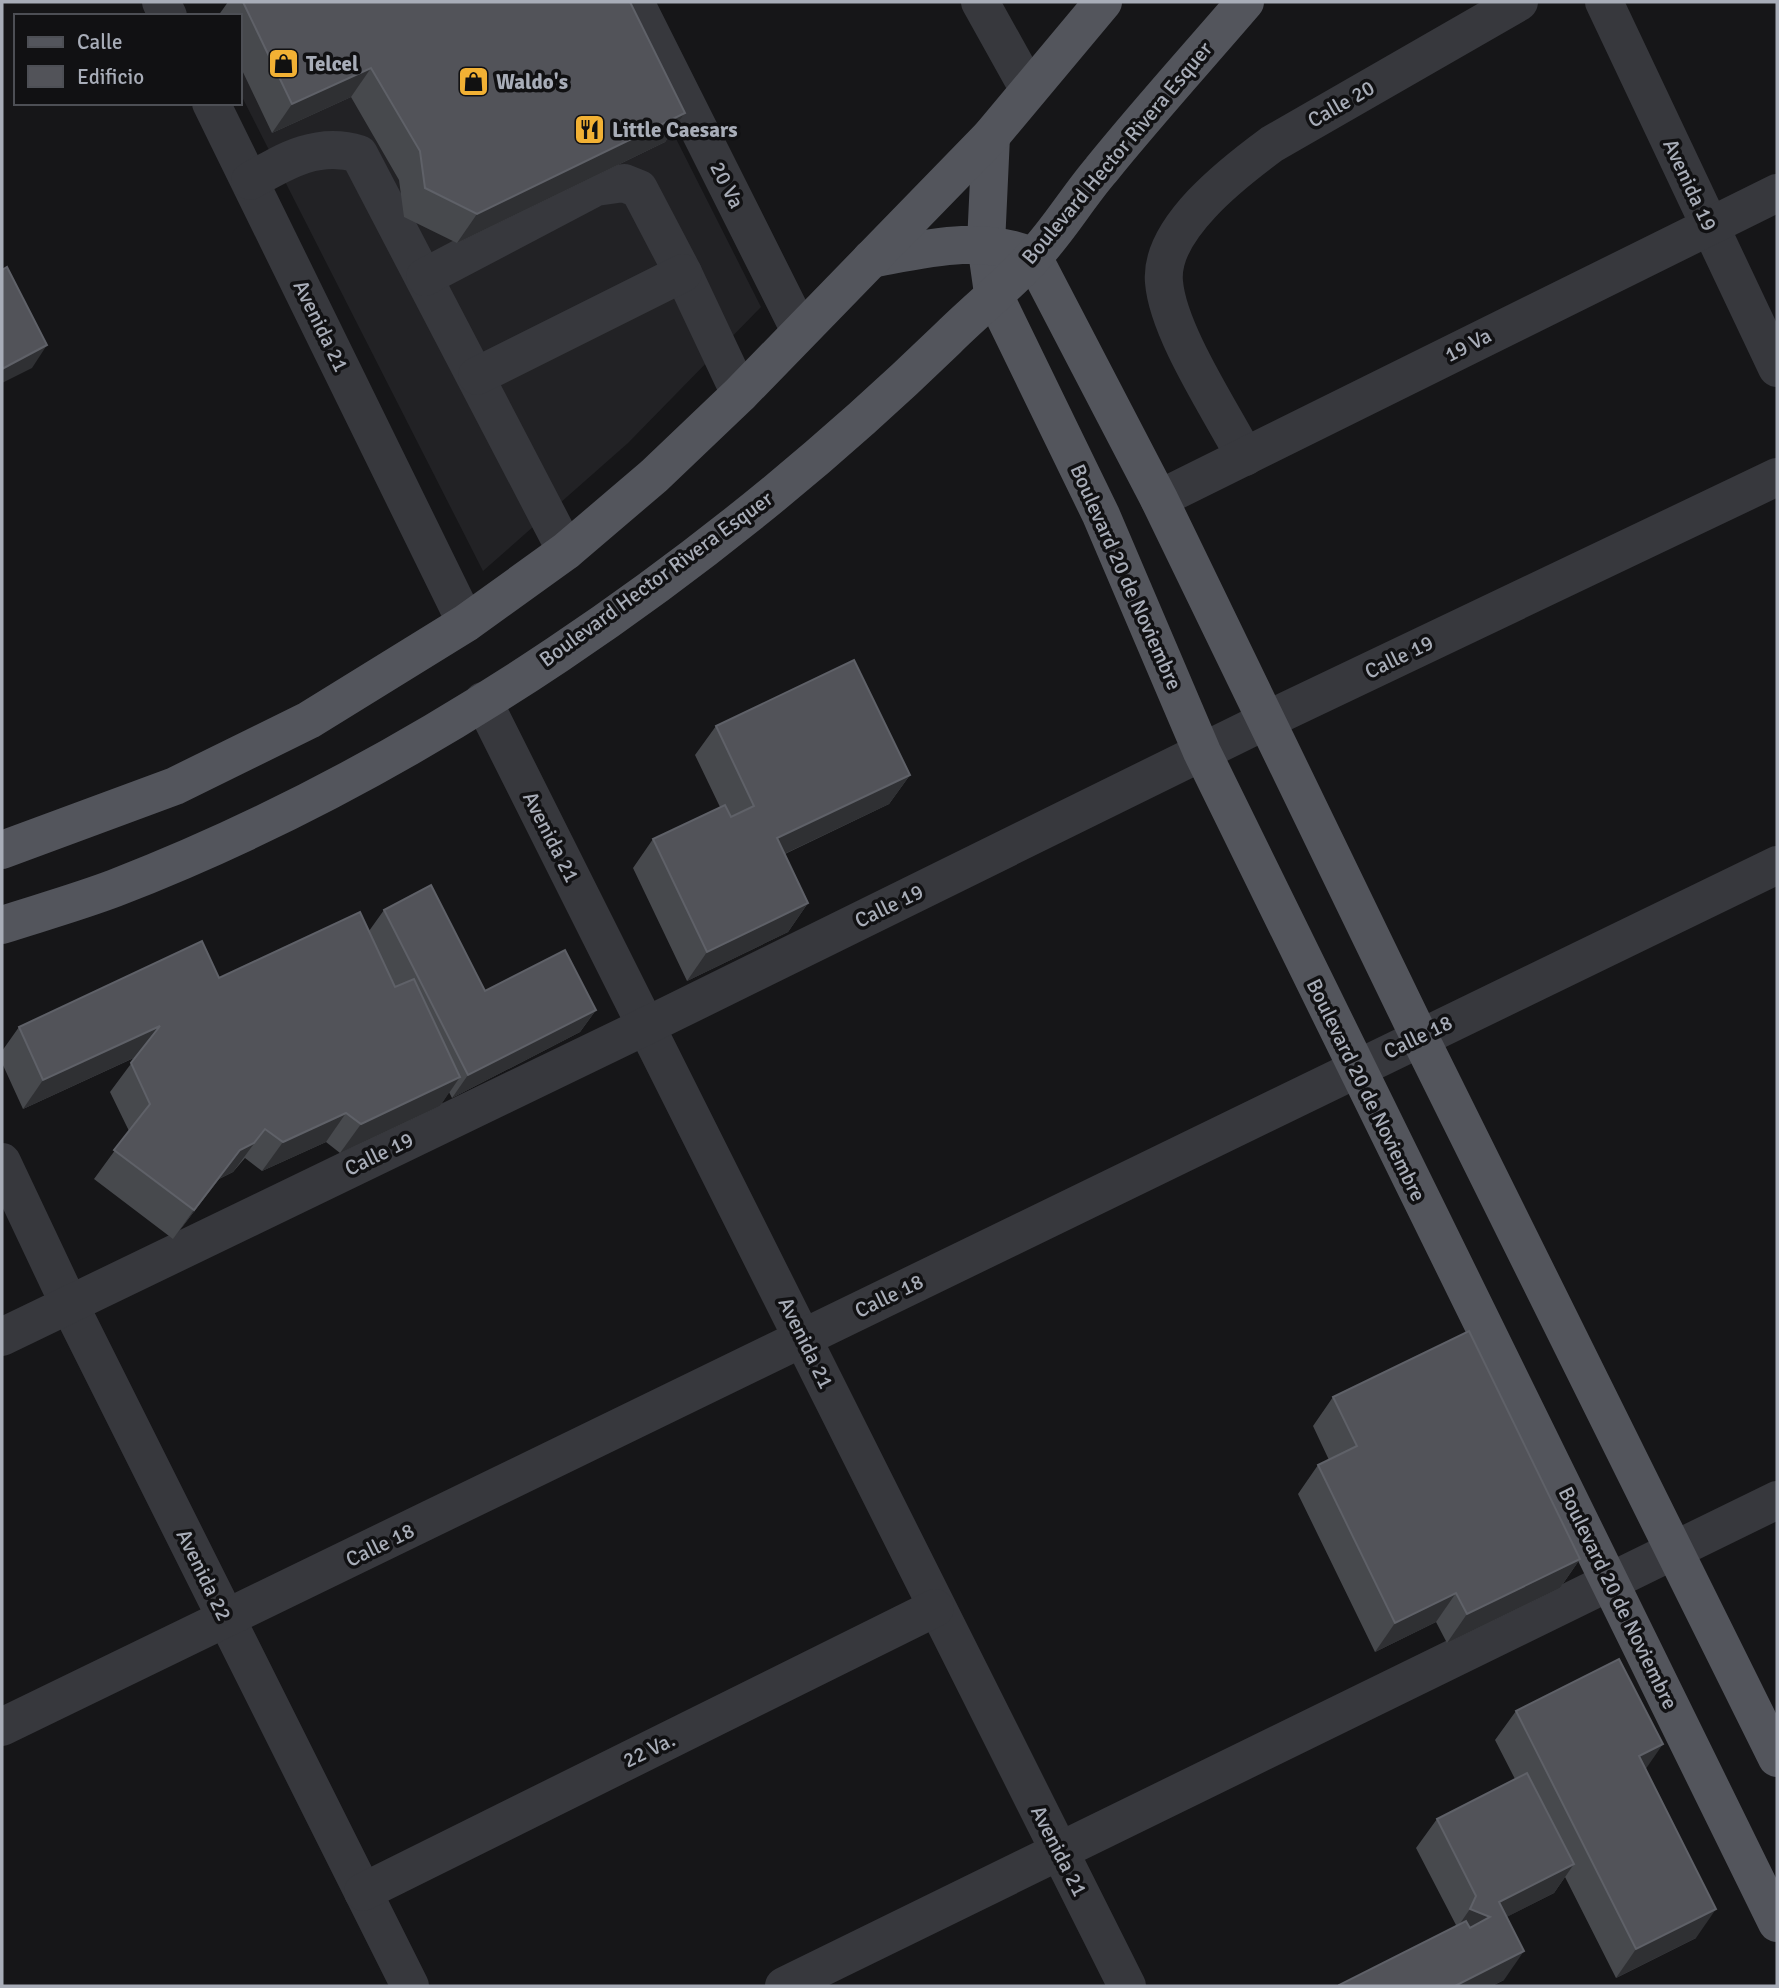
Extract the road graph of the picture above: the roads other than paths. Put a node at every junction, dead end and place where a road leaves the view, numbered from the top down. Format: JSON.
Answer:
{"nodes":[{"id":1,"x":635,"y":2,"type":"edge"},
{"id":2,"x":980,"y":2,"type":"edge"},
{"id":3,"x":1103,"y":2,"type":"edge"},
{"id":4,"x":1245,"y":2,"type":"edge"},
{"id":5,"x":1519,"y":2,"type":"edge"},
{"id":6,"x":1604,"y":2,"type":"edge"},
{"id":7,"x":1029,"y":90,"type":"junction"},
{"id":8,"x":212,"y":105,"type":"edge"},
{"id":9,"x":991,"y":136,"type":"junction"},
{"id":10,"x":250,"y":181,"type":"junction"},
{"id":11,"x":1777,"y":193,"type":"edge"},
{"id":12,"x":1709,"y":225,"type":"junction"},
{"id":13,"x":986,"y":244,"type":"junction"},
{"id":14,"x":1033,"y":257,"type":"junction"},
{"id":15,"x":871,"y":258,"type":"junction"},
{"id":16,"x":683,"y":273,"type":"junction"},
{"id":17,"x":425,"y":276,"type":"junction"},
{"id":18,"x":993,"y":293,"type":"junction"},
{"id":19,"x":800,"y":331,"type":"junction"},
{"id":20,"x":1777,"y":369,"type":"edge"},
{"id":21,"x":477,"y":376,"type":"junction"},
{"id":22,"x":740,"y":394,"type":"junction"},
{"id":23,"x":1245,"y":457,"type":"junction"},
{"id":24,"x":1777,"y":477,"type":"edge"},
{"id":25,"x":1159,"y":499,"type":"junction"},
{"id":26,"x":566,"y":551,"type":"junction"},
{"id":27,"x":466,"y":623,"type":"junction"},
{"id":28,"x":483,"y":701,"type":"junction"},
{"id":29,"x":1265,"y":721,"type":"junction"},
{"id":30,"x":1202,"y":752,"type":"junction"},
{"id":31,"x":2,"y":850,"type":"edge"},
{"id":32,"x":1777,"y":864,"type":"edge"},
{"id":33,"x":2,"y":925,"type":"edge"},
{"id":34,"x":646,"y":1026,"type":"junction"},
{"id":35,"x":1419,"y":1036,"type":"junction"},
{"id":36,"x":1354,"y":1068,"type":"junction"},
{"id":37,"x":2,"y":1162,"type":"edge"},
{"id":38,"x":69,"y":1304,"type":"junction"},
{"id":39,"x":2,"y":1337,"type":"edge"},
{"id":40,"x":804,"y":1337,"type":"junction"},
{"id":41,"x":1777,"y":1500,"type":"edge"},
{"id":42,"x":1673,"y":1551,"type":"junction"},
{"id":43,"x":1610,"y":1582,"type":"junction"},
{"id":44,"x":935,"y":1608,"type":"junction"},
{"id":45,"x":226,"y":1620,"type":"junction"},
{"id":46,"x":2,"y":1727,"type":"edge"},
{"id":47,"x":1777,"y":1758,"type":"edge"},
{"id":48,"x":1059,"y":1851,"type":"junction"},
{"id":49,"x":363,"y":1892,"type":"junction"},
{"id":50,"x":1777,"y":1923,"type":"edge"},
{"id":51,"x":410,"y":1986,"type":"edge"},
{"id":52,"x":784,"y":1986,"type":"edge"},
{"id":53,"x":1127,"y":1986,"type":"edge"}],
"edges":[{"from":1,"to":19,"type":"street","name":"20 Va"},
{"from":2,"to":7,"type":"street"},
{"from":3,"to":7,"type":"main road"},
{"from":4,"to":14,"type":"main road","name":"Boulevard Hector Rivera Esquer"},
{"from":5,"to":23,"type":"street","name":"Calle 20"},
{"from":6,"to":12,"type":"street","name":"Avenida 19"},
{"from":7,"to":9,"type":"main road"},
{"from":8,"to":10,"type":"street","name":"Avenida 21"},
{"from":9,"to":13,"type":"main road","name":"Boulevard 20 de Noviembre"},
{"from":9,"to":15,"type":"main road"},
{"from":10,"to":17,"type":"street"},
{"from":10,"to":27,"type":"street","name":"Avenida 21"},
{"from":11,"to":12,"type":"street","name":"19 Va"},
{"from":12,"to":20,"type":"street","name":"Avenida 19"},
{"from":12,"to":23,"type":"street","name":"19 Va"},
{"from":13,"to":14,"type":"main road"},
{"from":13,"to":15,"type":"main road"},
{"from":13,"to":18,"type":"main road","name":"Boulevard 20 de Noviembre"},
{"from":14,"to":18,"type":"main road","name":"Boulevard Hector Rivera Esquer"},
{"from":14,"to":25,"type":"main road"},
{"from":15,"to":19,"type":"main road"},
{"from":16,"to":17,"type":"street"},
{"from":16,"to":21,"type":"street"},
{"from":16,"to":22,"type":"street"},
{"from":17,"to":21,"type":"street"},
{"from":18,"to":28,"type":"main road","name":"Boulevard Hector Rivera Esquer"},
{"from":18,"to":30,"type":"main road","name":"Boulevard 20 de Noviembre"},
{"from":19,"to":22,"type":"main road"},
{"from":21,"to":26,"type":"street"},
{"from":22,"to":26,"type":"main road"},
{"from":23,"to":25,"type":"street","name":"19 Va"},
{"from":24,"to":29,"type":"street","name":"Calle 19"},
{"from":25,"to":29,"type":"main road"},
{"from":26,"to":27,"type":"main road"},
{"from":27,"to":31,"type":"main road"},
{"from":28,"to":33,"type":"main road","name":"Boulevard Hector Rivera Esquer"},
{"from":28,"to":34,"type":"street","name":"Avenida 21"},
{"from":29,"to":30,"type":"street","name":"Calle 19"},
{"from":29,"to":35,"type":"main road"},
{"from":30,"to":34,"type":"street","name":"Calle 19"},
{"from":30,"to":36,"type":"main road","name":"Boulevard 20 de Noviembre"},
{"from":32,"to":35,"type":"street","name":"Calle 18"},
{"from":34,"to":38,"type":"street","name":"Calle 19"},
{"from":34,"to":40,"type":"street","name":"Avenida 21"},
{"from":35,"to":36,"type":"street","name":"Calle 18"},
{"from":35,"to":42,"type":"main road"},
{"from":36,"to":40,"type":"street","name":"Calle 18"},
{"from":36,"to":43,"type":"main road","name":"Boulevard 20 de Noviembre"},
{"from":37,"to":38,"type":"street","name":"Avenida 22"},
{"from":38,"to":39,"type":"street","name":"Calle 19"},
{"from":38,"to":45,"type":"street","name":"Avenida 22"},
{"from":40,"to":44,"type":"street","name":"Avenida 21"},
{"from":40,"to":45,"type":"street","name":"Calle 18"},
{"from":41,"to":42,"type":"street"},
{"from":42,"to":43,"type":"street"},
{"from":42,"to":47,"type":"main road"},
{"from":43,"to":48,"type":"street"},
{"from":43,"to":50,"type":"main road","name":"Boulevard 20 de Noviembre"},
{"from":44,"to":48,"type":"street","name":"Avenida 21"},
{"from":44,"to":49,"type":"street","name":"22 Va."},
{"from":45,"to":46,"type":"street","name":"Calle 18"},
{"from":45,"to":49,"type":"street","name":"Avenida 22"},
{"from":48,"to":52,"type":"street"},
{"from":48,"to":53,"type":"street","name":"Avenida 21"},
{"from":49,"to":51,"type":"street","name":"Avenida 22"}]}
